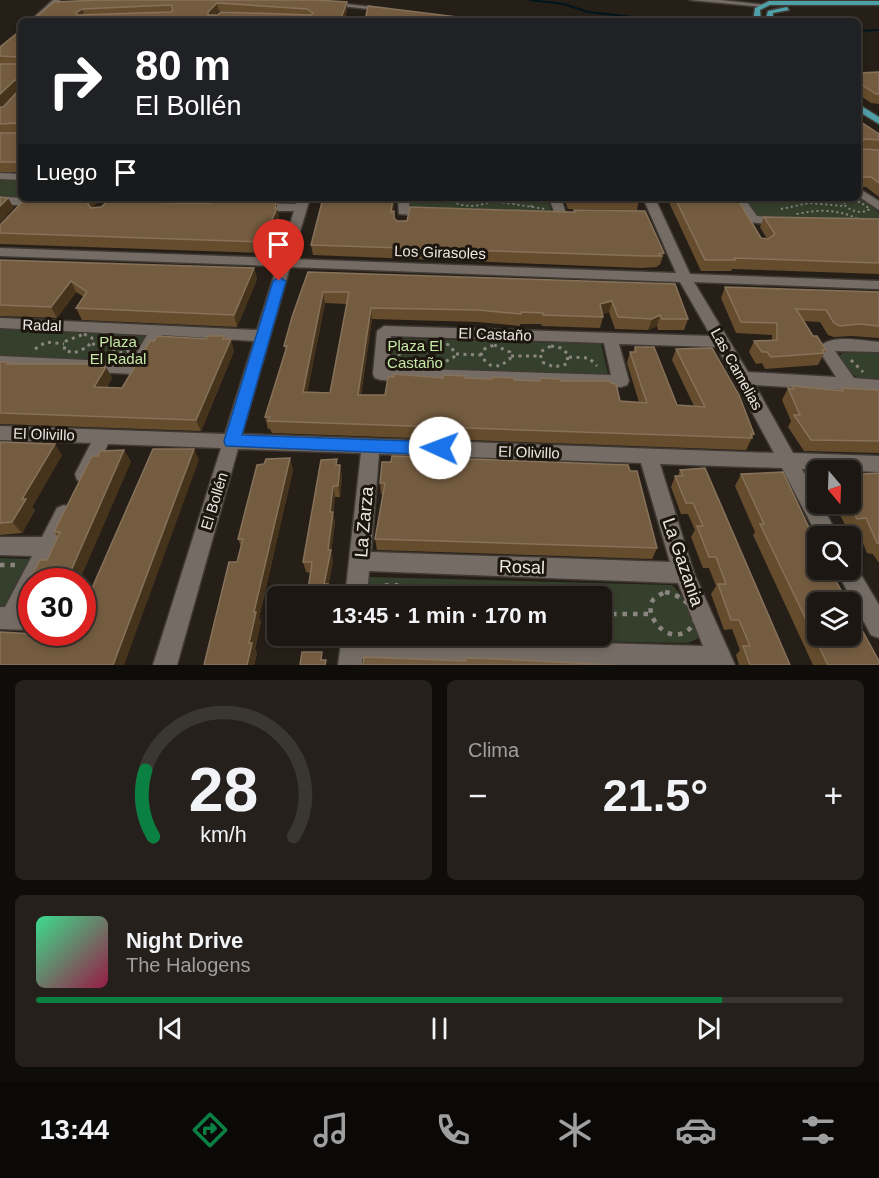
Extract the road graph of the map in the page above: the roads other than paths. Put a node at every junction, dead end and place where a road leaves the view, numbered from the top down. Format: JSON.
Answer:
{"nodes":[{"id":1,"x":291,"y":0,"type":"edge"},
{"id":2,"x":693,"y":0,"type":"edge"},
{"id":3,"x":740,"y":0,"type":"edge"},
{"id":4,"x":314,"y":1,"type":"edge"},
{"id":5,"x":54,"y":3,"type":"edge"},
{"id":6,"x":879,"y":3,"type":"edge"},
{"id":7,"x":64,"y":4,"type":"edge"},
{"id":8,"x":768,"y":5,"type":"edge"},
{"id":9,"x":879,"y":9,"type":"edge"},
{"id":10,"x":397,"y":11,"type":"edge"},
{"id":11,"x":37,"y":18,"type":"edge"},
{"id":12,"x":757,"y":18,"type":"edge"},
{"id":13,"x":874,"y":115,"type":"edge"},
{"id":14,"x":879,"y":121,"type":"edge"},
{"id":15,"x":0,"y":176,"type":"edge"},
{"id":16,"x":18,"y":177,"type":"edge"},
{"id":17,"x":861,"y":192,"type":"edge"},
{"id":18,"x":879,"y":192,"type":"edge"},
{"id":19,"x":18,"y":200,"type":"edge"},
{"id":20,"x":0,"y":201,"type":"edge"},
{"id":21,"x":31,"y":201,"type":"edge"},
{"id":22,"x":404,"y":201,"type":"edge"},
{"id":23,"x":556,"y":201,"type":"edge"},
{"id":24,"x":650,"y":201,"type":"edge"},
{"id":25,"x":740,"y":201,"type":"edge"},
{"id":26,"x":303,"y":203,"type":"edge"},
{"id":27,"x":246,"y":206,"type":"edge"},
{"id":28,"x":879,"y":206,"type":"edge"},
{"id":29,"x":403,"y":211,"type":"junction"},
{"id":30,"x":442,"y":212,"type":"edge"},
{"id":31,"x":559,"y":213,"type":"edge"},
{"id":32,"x":15,"y":217,"type":"edge"},
{"id":33,"x":756,"y":220,"type":"junction"},
{"id":34,"x":795,"y":222,"type":"edge"},
{"id":35,"x":402,"y":226,"type":"edge"},
{"id":36,"x":756,"y":236,"type":"edge"},
{"id":37,"x":0,"y":252,"type":"edge"},
{"id":38,"x":285,"y":263,"type":"junction"},
{"id":39,"x":685,"y":278,"type":"junction"},
{"id":40,"x":879,"y":285,"type":"edge"},
{"id":41,"x":0,"y":323,"type":"edge"},
{"id":42,"x":156,"y":330,"type":"junction"},
{"id":43,"x":263,"y":336,"type":"junction"},
{"id":44,"x":610,"y":338,"type":"junction"},
{"id":45,"x":722,"y":342,"type":"junction"},
{"id":46,"x":879,"y":347,"type":"edge"},
{"id":47,"x":0,"y":362,"type":"edge"},
{"id":48,"x":742,"y":378,"type":"junction"},
{"id":49,"x":849,"y":384,"type":"junction"},
{"id":50,"x":879,"y":386,"type":"edge"},
{"id":51,"x":0,"y":433,"type":"edge"},
{"id":52,"x":103,"y":436,"type":"junction"},
{"id":53,"x":232,"y":441,"type":"junction"},
{"id":54,"x":371,"y":446,"type":"junction"},
{"id":55,"x":648,"y":456,"type":"junction"},
{"id":56,"x":788,"y":461,"type":"junction"},
{"id":57,"x":879,"y":464,"type":"edge"},
{"id":58,"x":823,"y":526,"type":"edge"},
{"id":59,"x":0,"y":546,"type":"edge"},
{"id":60,"x":47,"y":547,"type":"junction"},
{"id":61,"x":360,"y":561,"type":"junction"},
{"id":62,"x":684,"y":573,"type":"junction"},
{"id":63,"x":853,"y":580,"type":"edge"},
{"id":64,"x":357,"y":586,"type":"edge"},
{"id":65,"x":14,"y":619,"type":"edge"},
{"id":66,"x":879,"y":627,"type":"edge"},
{"id":67,"x":351,"y":649,"type":"edge"},
{"id":68,"x":721,"y":661,"type":"edge"},
{"id":69,"x":165,"y":665,"type":"edge"}],
"edges":[{"from":1,"to":4,"type":"street"},
{"from":2,"to":8,"type":"street"},
{"from":3,"to":8,"type":"street"},
{"from":4,"to":10,"type":"street"},
{"from":5,"to":7,"type":"street"},
{"from":5,"to":11,"type":"street"},
{"from":6,"to":8,"type":"main road"},
{"from":8,"to":9,"type":"main road"},
{"from":8,"to":12,"type":"main road"},
{"from":13,"to":14,"type":"main road"},
{"from":15,"to":16,"type":"street"},
{"from":17,"to":18,"type":"street"},
{"from":17,"to":28,"type":"street"},
{"from":19,"to":20,"type":"street"},
{"from":21,"to":32,"type":"street"},
{"from":22,"to":29,"type":"street"},
{"from":23,"to":31,"type":"street"},
{"from":24,"to":39,"type":"street","name":"Las Camelias"},
{"from":25,"to":33,"type":"street"},
{"from":26,"to":27,"type":"street"},
{"from":26,"to":38,"type":"street","name":"El Bollén"},
{"from":29,"to":30,"type":"street"},
{"from":29,"to":35,"type":"street"},
{"from":33,"to":34,"type":"street"},
{"from":33,"to":36,"type":"street"},
{"from":37,"to":38,"type":"street","name":"Los Girasoles"},
{"from":38,"to":39,"type":"street","name":"Los Girasoles"},
{"from":38,"to":43,"type":"street","name":"El Bollén"},
{"from":39,"to":40,"type":"street","name":"Los Girasoles"},
{"from":39,"to":45,"type":"street","name":"Las Camelias"},
{"from":41,"to":42,"type":"street","name":"Radal"},
{"from":42,"to":43,"type":"street","name":"Radal"},
{"from":42,"to":47,"type":"street"},
{"from":43,"to":53,"type":"street","name":"El Bollén"},
{"from":44,"to":44,"type":"street","name":"El Castaño"},
{"from":44,"to":45,"type":"street","name":"El Castaño"},
{"from":45,"to":48,"type":"street","name":"Las Camelias"},
{"from":46,"to":49,"type":"street"},
{"from":48,"to":49,"type":"street"},
{"from":48,"to":56,"type":"street","name":"Las Camelias"},
{"from":49,"to":50,"type":"street"},
{"from":51,"to":52,"type":"street","name":"El Olivillo"},
{"from":52,"to":53,"type":"street","name":"El Olivillo"},
{"from":52,"to":60,"type":"street"},
{"from":53,"to":54,"type":"street","name":"El Olivillo"},
{"from":53,"to":69,"type":"street","name":"El Bollén"},
{"from":54,"to":55,"type":"street","name":"El Olivillo"},
{"from":54,"to":61,"type":"street","name":"La Zarza"},
{"from":55,"to":56,"type":"street","name":"El Olivillo"},
{"from":55,"to":62,"type":"street","name":"La Gazania"},
{"from":56,"to":57,"type":"street","name":"El Olivillo"},
{"from":56,"to":58,"type":"street","name":"Las Camelias"},
{"from":59,"to":60,"type":"street"},
{"from":60,"to":65,"type":"street"},
{"from":61,"to":62,"type":"street","name":"Rosal"},
{"from":61,"to":64,"type":"street","name":"La Zarza"},
{"from":62,"to":68,"type":"street","name":"La Gazania"},
{"from":63,"to":66,"type":"street"},
{"from":67,"to":68,"type":"street"}]}
